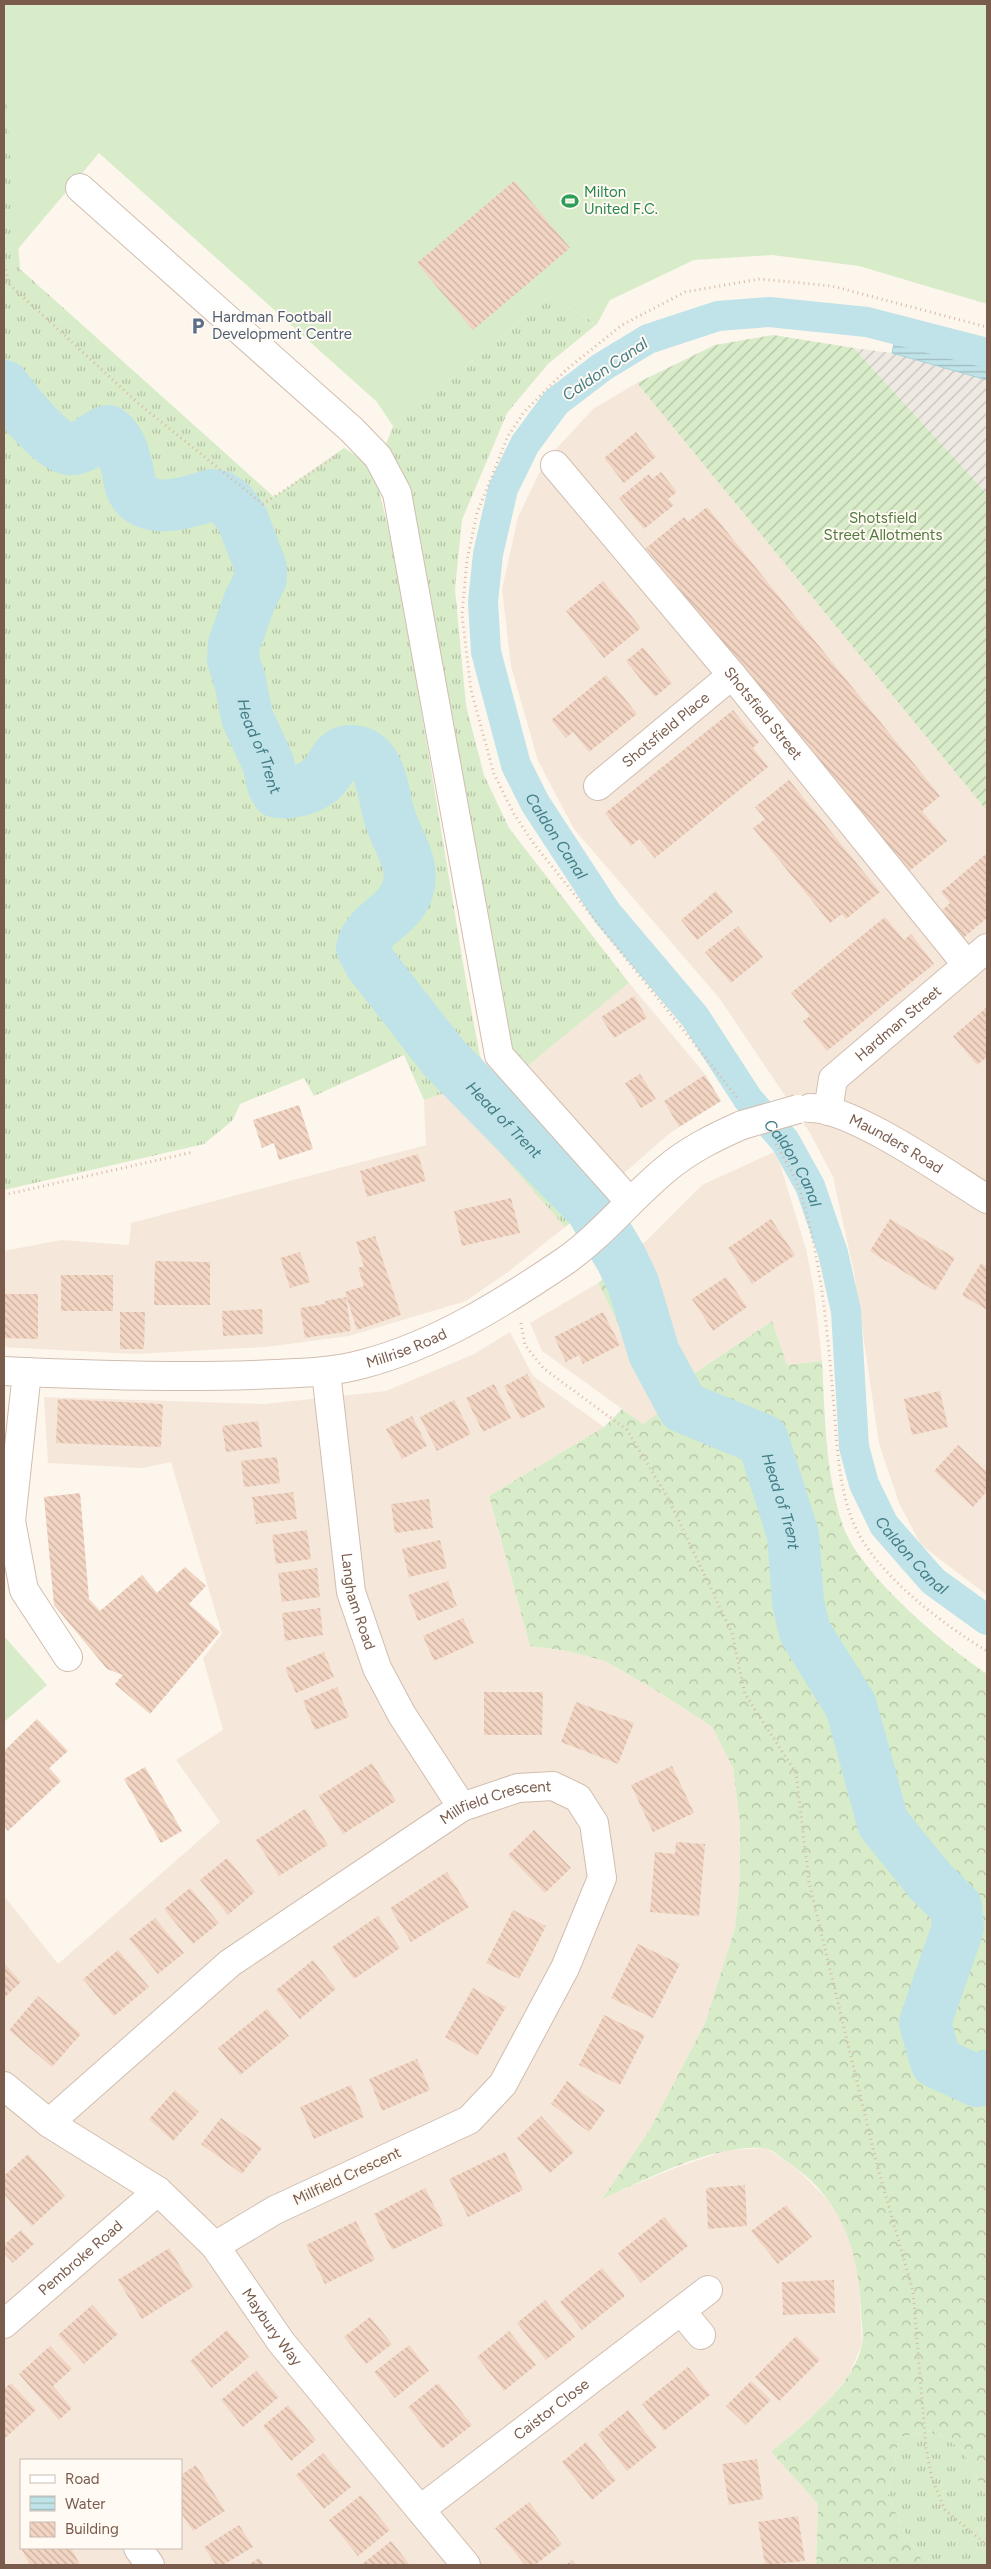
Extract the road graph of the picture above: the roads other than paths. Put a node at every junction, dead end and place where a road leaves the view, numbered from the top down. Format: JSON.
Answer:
{"nodes":[{"id":1,"x":80,"y":188,"type":"dead end"},
{"id":2,"x":555,"y":465,"type":"dead end"},
{"id":3,"x":732,"y":675,"type":"junction"},
{"id":4,"x":598,"y":786,"type":"dead end"},
{"id":5,"x":987,"y":948,"type":"edge"},
{"id":6,"x":967,"y":965,"type":"junction"},
{"id":7,"x":828,"y":1111,"type":"junction"},
{"id":8,"x":742,"y":1113,"type":"joint"},
{"id":9,"x":987,"y":1199,"type":"edge"},
{"id":10,"x":625,"y":1207,"type":"junction"},
{"id":11,"x":16,"y":1372,"type":"edge"},
{"id":12,"x":326,"y":1372,"type":"junction"},
{"id":13,"x":8,"y":1522,"type":"edge"},
{"id":14,"x":68,"y":1657,"type":"dead end"},
{"id":15,"x":462,"y":1807,"type":"junction"},
{"id":16,"x":4,"y":2086,"type":"edge"},
{"id":17,"x":49,"y":2122,"type":"junction"},
{"id":18,"x":158,"y":2191,"type":"junction"},
{"id":19,"x":215,"y":2246,"type":"junction"},
{"id":20,"x":708,"y":2290,"type":"dead end"},
{"id":21,"x":682,"y":2312,"type":"junction"},
{"id":22,"x":4,"y":2324,"type":"edge"},
{"id":23,"x":701,"y":2335,"type":"dead end"},
{"id":24,"x":421,"y":2509,"type":"junction"},
{"id":25,"x":466,"y":2565,"type":"edge"}],
"edges":[{"from":1,"to":10,"type":"street"},
{"from":2,"to":3,"type":"street","name":"Shotsfield Street"},
{"from":3,"to":4,"type":"street","name":"Shotsfield Place"},
{"from":3,"to":6,"type":"street","name":"Shotsfield Street"},
{"from":5,"to":6,"type":"street","name":"Hardman Street"},
{"from":6,"to":7,"type":"street","name":"Hardman Street"},
{"from":7,"to":8,"type":"street","name":"Maunders Road","bridge":true},
{"from":7,"to":9,"type":"street","name":"Maunders Road"},
{"from":8,"to":10,"type":"street","name":"Millrise Road"},
{"from":10,"to":12,"type":"street","name":"Millrise Road"},
{"from":11,"to":12,"type":"street","name":"Millrise Road"},
{"from":11,"to":13,"type":"street"},
{"from":12,"to":15,"type":"street","name":"Langham Road"},
{"from":13,"to":14,"type":"street"},
{"from":15,"to":17,"type":"street","name":"Millfield Crescent"},
{"from":15,"to":19,"type":"street","name":"Millfield Crescent"},
{"from":16,"to":17,"type":"street","name":"Maybury Way"},
{"from":17,"to":18,"type":"street","name":"Maybury Way"},
{"from":18,"to":19,"type":"street","name":"Maybury Way"},
{"from":18,"to":22,"type":"street","name":"Pembroke Road"},
{"from":19,"to":24,"type":"street","name":"Maybury Way"},
{"from":20,"to":21,"type":"street","name":"Caistor Close"},
{"from":21,"to":23,"type":"street"},
{"from":21,"to":24,"type":"street","name":"Caistor Close"},
{"from":24,"to":25,"type":"street","name":"Maybury Way"}]}
